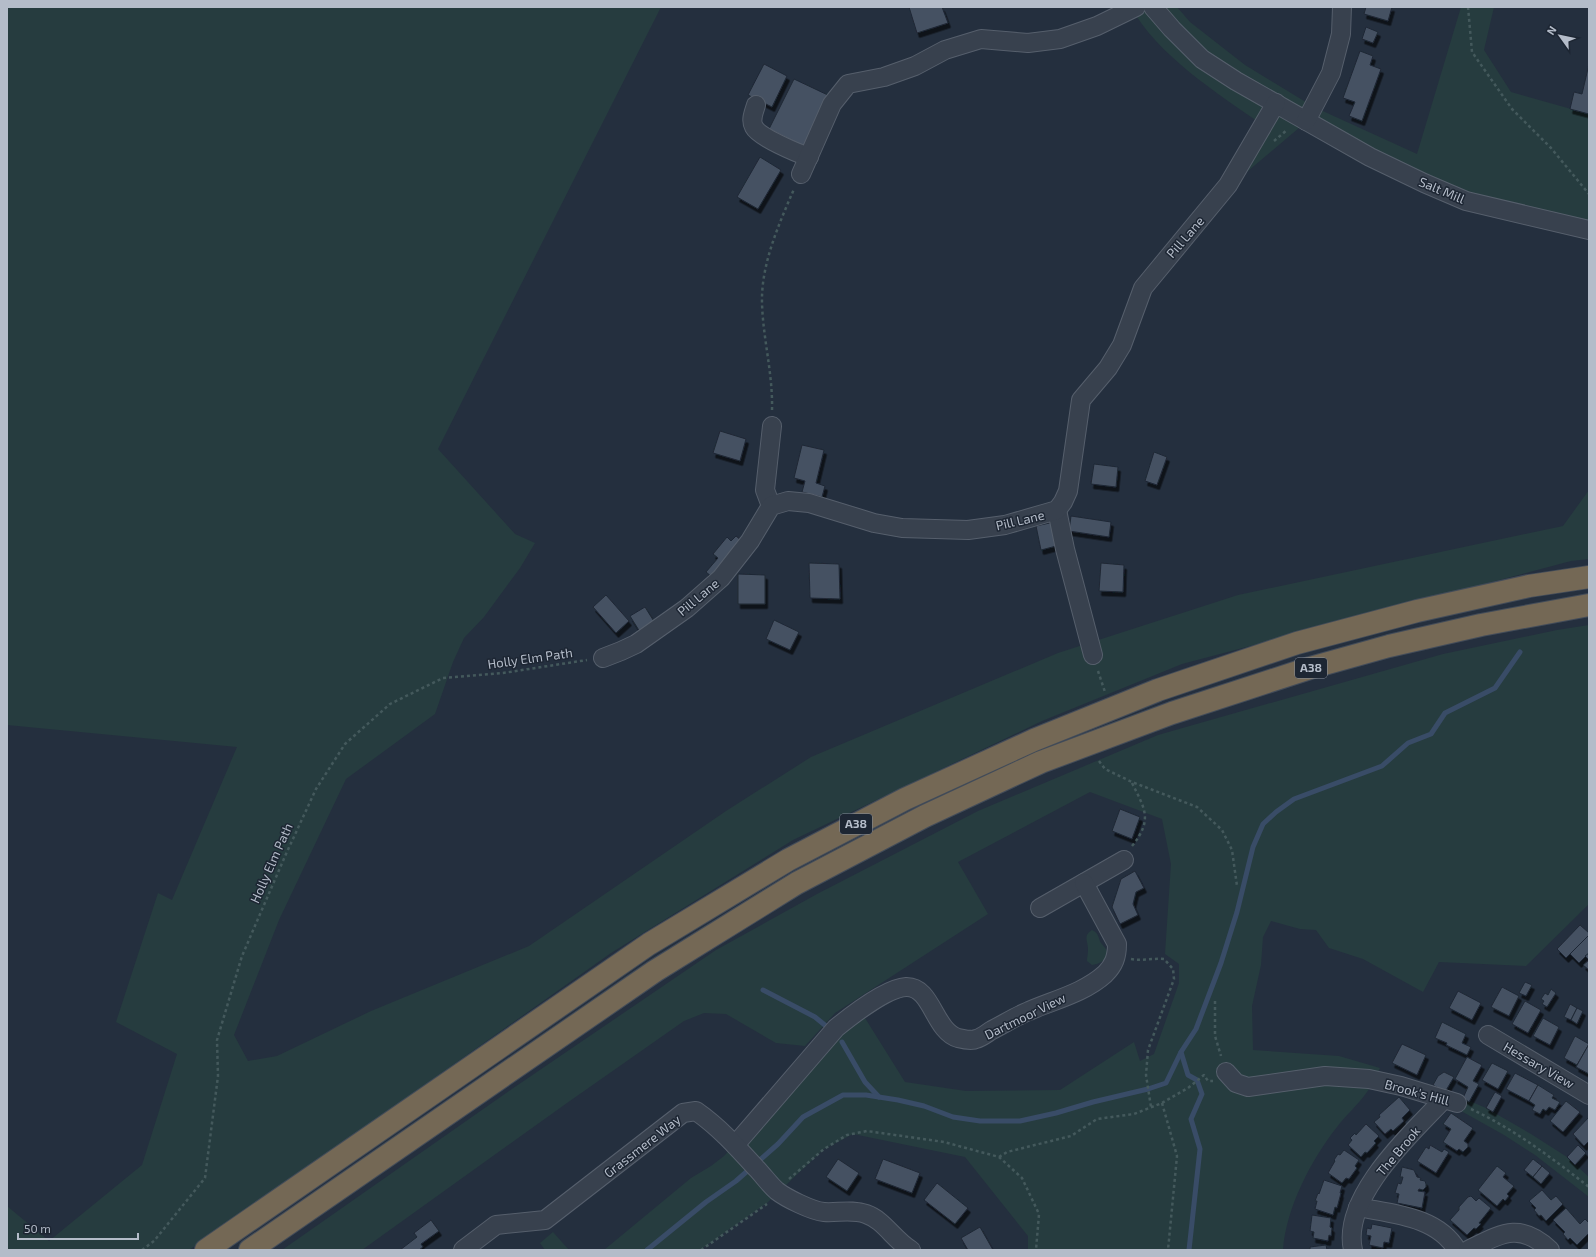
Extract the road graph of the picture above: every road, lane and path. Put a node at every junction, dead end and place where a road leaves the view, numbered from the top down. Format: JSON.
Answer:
{"nodes":[{"id":1,"x":1136,"y":7,"type":"edge"},
{"id":2,"x":1153,"y":7,"type":"edge"},
{"id":3,"x":1342,"y":7,"type":"edge"},
{"id":4,"x":1468,"y":7,"type":"edge"},
{"id":5,"x":1276,"y":103,"type":"junction"},
{"id":6,"x":756,"y":105,"type":"dead end"},
{"id":7,"x":1306,"y":121,"type":"junction"},
{"id":8,"x":809,"y":157,"type":"junction"},
{"id":9,"x":801,"y":174,"type":"joint"},
{"id":10,"x":1589,"y":194,"type":"edge"},
{"id":11,"x":1589,"y":230,"type":"edge"},
{"id":12,"x":772,"y":426,"type":"joint"},
{"id":13,"x":771,"y":506,"type":"junction"},
{"id":14,"x":1057,"y":510,"type":"junction"},
{"id":15,"x":1589,"y":577,"type":"edge"},
{"id":16,"x":1589,"y":605,"type":"edge"},
{"id":17,"x":1093,"y":655,"type":"joint"},
{"id":18,"x":603,"y":658,"type":"joint"},
{"id":19,"x":1106,"y":695,"type":"dead end"},
{"id":20,"x":1096,"y":757,"type":"dead end"},
{"id":21,"x":1132,"y":782,"type":"junction"},
{"id":22,"x":1124,"y":860,"type":"joint"},
{"id":23,"x":1084,"y":883,"type":"junction"},
{"id":24,"x":1236,"y":886,"type":"dead end"},
{"id":25,"x":1040,"y":908,"type":"dead end"},
{"id":26,"x":1117,"y":956,"type":"junction"},
{"id":27,"x":1216,"y":1001,"type":"dead end"},
{"id":28,"x":1488,"y":1036,"type":"dead end"},
{"id":29,"x":1226,"y":1072,"type":"joint"},
{"id":30,"x":1204,"y":1075,"type":"dead end"},
{"id":31,"x":1589,"y":1095,"type":"edge"},
{"id":32,"x":1451,"y":1101,"type":"junction"},
{"id":33,"x":1162,"y":1103,"type":"junction"},
{"id":34,"x":1151,"y":1107,"type":"junction"},
{"id":35,"x":741,"y":1151,"type":"junction"},
{"id":36,"x":999,"y":1157,"type":"junction"},
{"id":37,"x":1589,"y":1187,"type":"edge"},
{"id":38,"x":777,"y":1191,"type":"junction"},
{"id":39,"x":1358,"y":1207,"type":"junction"},
{"id":40,"x":142,"y":1250,"type":"edge"},
{"id":41,"x":206,"y":1250,"type":"edge"},
{"id":42,"x":250,"y":1250,"type":"edge"},
{"id":43,"x":463,"y":1250,"type":"edge"},
{"id":44,"x":701,"y":1250,"type":"edge"},
{"id":45,"x":911,"y":1250,"type":"edge"},
{"id":46,"x":1036,"y":1250,"type":"edge"},
{"id":47,"x":1168,"y":1250,"type":"edge"},
{"id":48,"x":1353,"y":1250,"type":"edge"},
{"id":49,"x":1457,"y":1250,"type":"edge"},
{"id":50,"x":1468,"y":1250,"type":"edge"},
{"id":51,"x":1550,"y":1250,"type":"edge"}],
"edges":[{"from":1,"to":8,"type":"street"},
{"from":2,"to":5,"type":"street","name":"Salt Mill"},
{"from":3,"to":7,"type":"street"},
{"from":4,"to":10,"type":"path"},
{"from":5,"to":7,"type":"street","name":"Salt Mill"},
{"from":5,"to":14,"type":"street","name":"Pill Lane"},
{"from":6,"to":8,"type":"street"},
{"from":7,"to":11,"type":"street","name":"Salt Mill"},
{"from":8,"to":9,"type":"street"},
{"from":9,"to":12,"type":"path"},
{"from":12,"to":13,"type":"street"},
{"from":13,"to":14,"type":"street","name":"Pill Lane"},
{"from":13,"to":18,"type":"street","name":"Pill Lane"},
{"from":14,"to":17,"type":"street"},
{"from":15,"to":41,"type":"highway","number":"A38"},
{"from":16,"to":42,"type":"highway","number":"A38"},
{"from":17,"to":19,"type":"path"},
{"from":18,"to":40,"type":"path","name":"Holly Elm Path"},
{"from":20,"to":21,"type":"path"},
{"from":21,"to":22,"type":"path"},
{"from":21,"to":24,"type":"path"},
{"from":22,"to":23,"type":"street"},
{"from":23,"to":25,"type":"street"},
{"from":23,"to":26,"type":"street"},
{"from":26,"to":34,"type":"path"},
{"from":26,"to":35,"type":"street","name":"Dartmoor View"},
{"from":27,"to":29,"type":"path"},
{"from":28,"to":31,"type":"street","name":"Hessary View"},
{"from":29,"to":32,"type":"street","name":"Brook's Hill"},
{"from":30,"to":33,"type":"path"},
{"from":32,"to":37,"type":"path","name":"Brook's Hill"},
{"from":32,"to":39,"type":"street","name":"The Brook"},
{"from":33,"to":34,"type":"path"},
{"from":33,"to":47,"type":"path"},
{"from":34,"to":36,"type":"path"},
{"from":35,"to":38,"type":"street","name":"Grassmere Way"},
{"from":35,"to":43,"type":"street","name":"Grassmere Way"},
{"from":36,"to":38,"type":"path"},
{"from":36,"to":46,"type":"path"},
{"from":38,"to":44,"type":"path"},
{"from":38,"to":45,"type":"street","name":"Grassmere Way"},
{"from":39,"to":48,"type":"street","name":"The Brook"},
{"from":39,"to":49,"type":"street"},
{"from":50,"to":51,"type":"street"}]}
